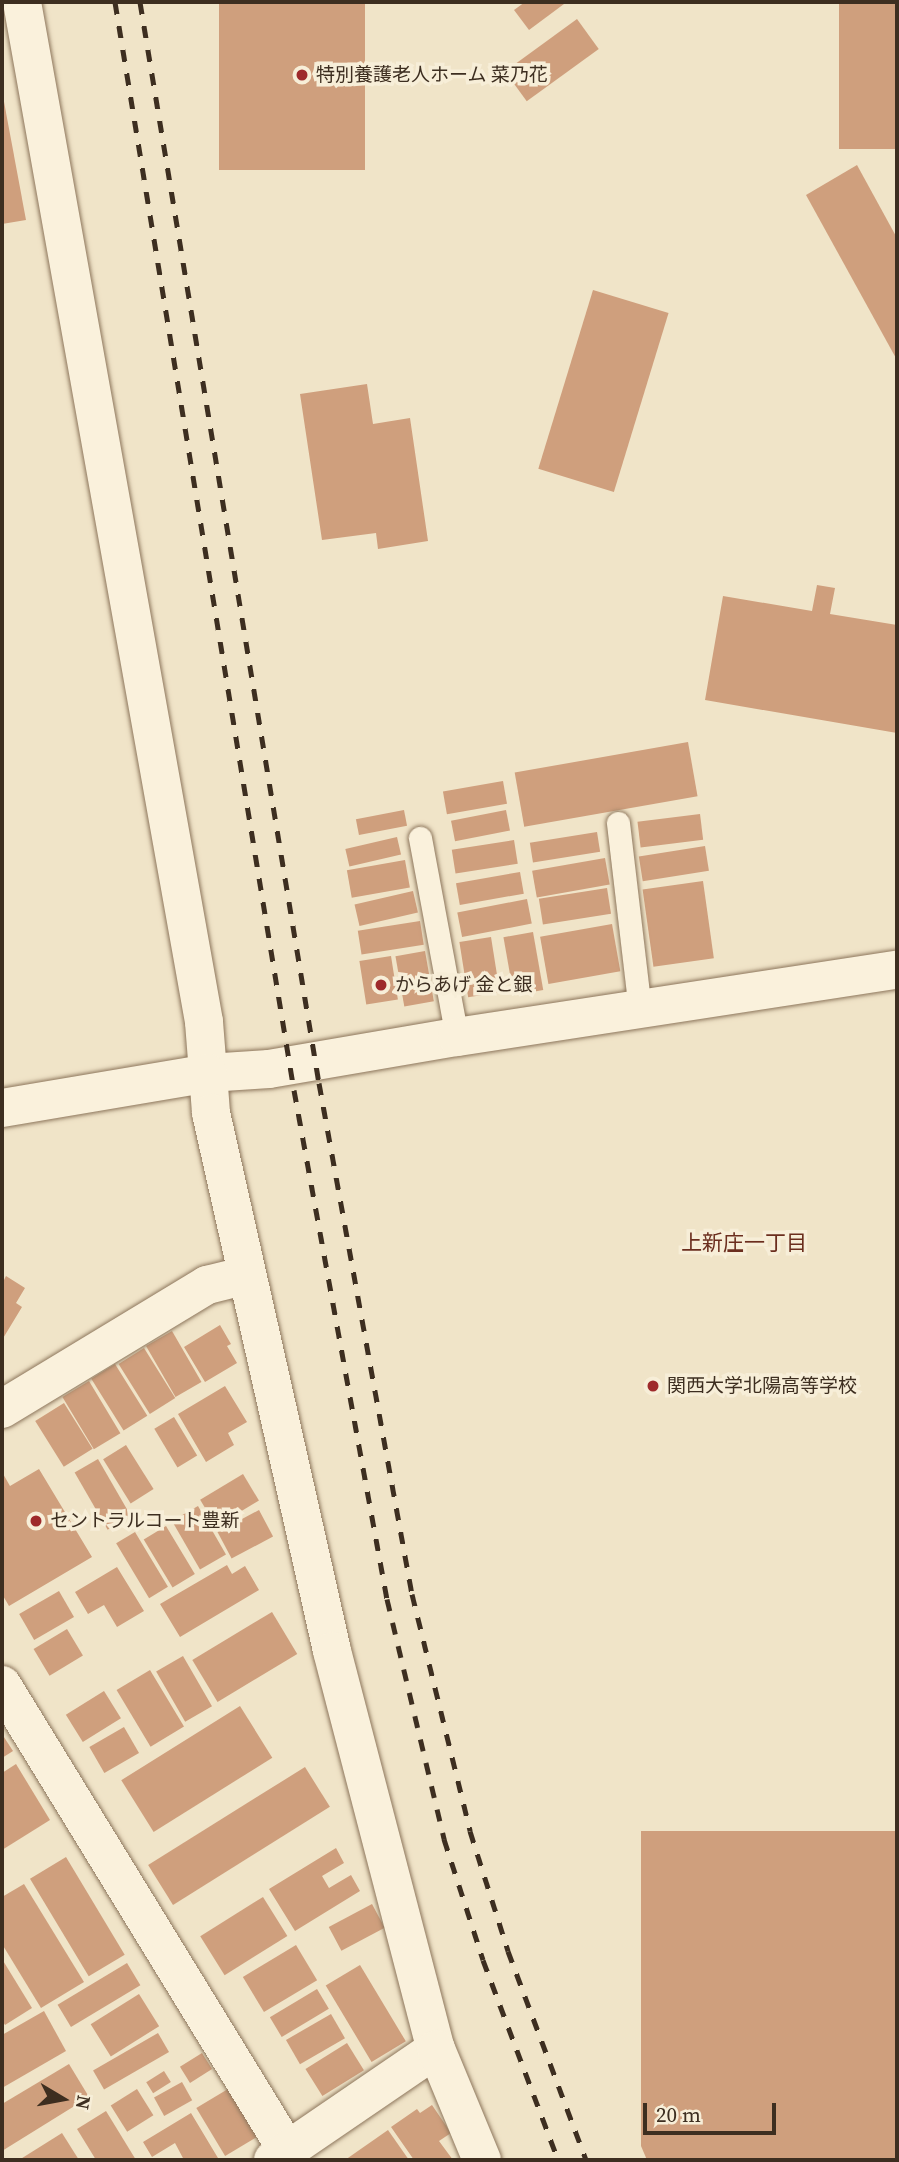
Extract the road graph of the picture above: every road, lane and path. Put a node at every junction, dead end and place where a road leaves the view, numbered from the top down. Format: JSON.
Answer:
{"nodes":[{"id":1,"x":22,"y":2,"type":"edge"},
{"id":2,"x":618,"y":823,"type":"dead end"},
{"id":3,"x":420,"y":838,"type":"dead end"},
{"id":4,"x":897,"y":971,"type":"edge"},
{"id":5,"x":640,"y":1009,"type":"junction"},
{"id":6,"x":457,"y":1037,"type":"junction"},
{"id":7,"x":208,"y":1073,"type":"junction"},
{"id":8,"x":2,"y":1108,"type":"edge"},
{"id":9,"x":247,"y":1275,"type":"junction"},
{"id":10,"x":2,"y":1409,"type":"edge"},
{"id":11,"x":2,"y":1685,"type":"edge"},
{"id":12,"x":436,"y":2049,"type":"junction"},
{"id":13,"x":280,"y":2155,"type":"edge"},
{"id":14,"x":482,"y":2160,"type":"edge"}],
"edges":[{"from":1,"to":7,"type":"street"},
{"from":2,"to":5,"type":"lane"},
{"from":3,"to":6,"type":"lane"},
{"from":4,"to":5,"type":"street"},
{"from":5,"to":6,"type":"street"},
{"from":6,"to":7,"type":"street"},
{"from":7,"to":8,"type":"street"},
{"from":7,"to":9,"type":"street"},
{"from":9,"to":10,"type":"street"},
{"from":9,"to":12,"type":"street"},
{"from":11,"to":13,"type":"street"},
{"from":12,"to":13,"type":"street"},
{"from":12,"to":14,"type":"street"}]}
